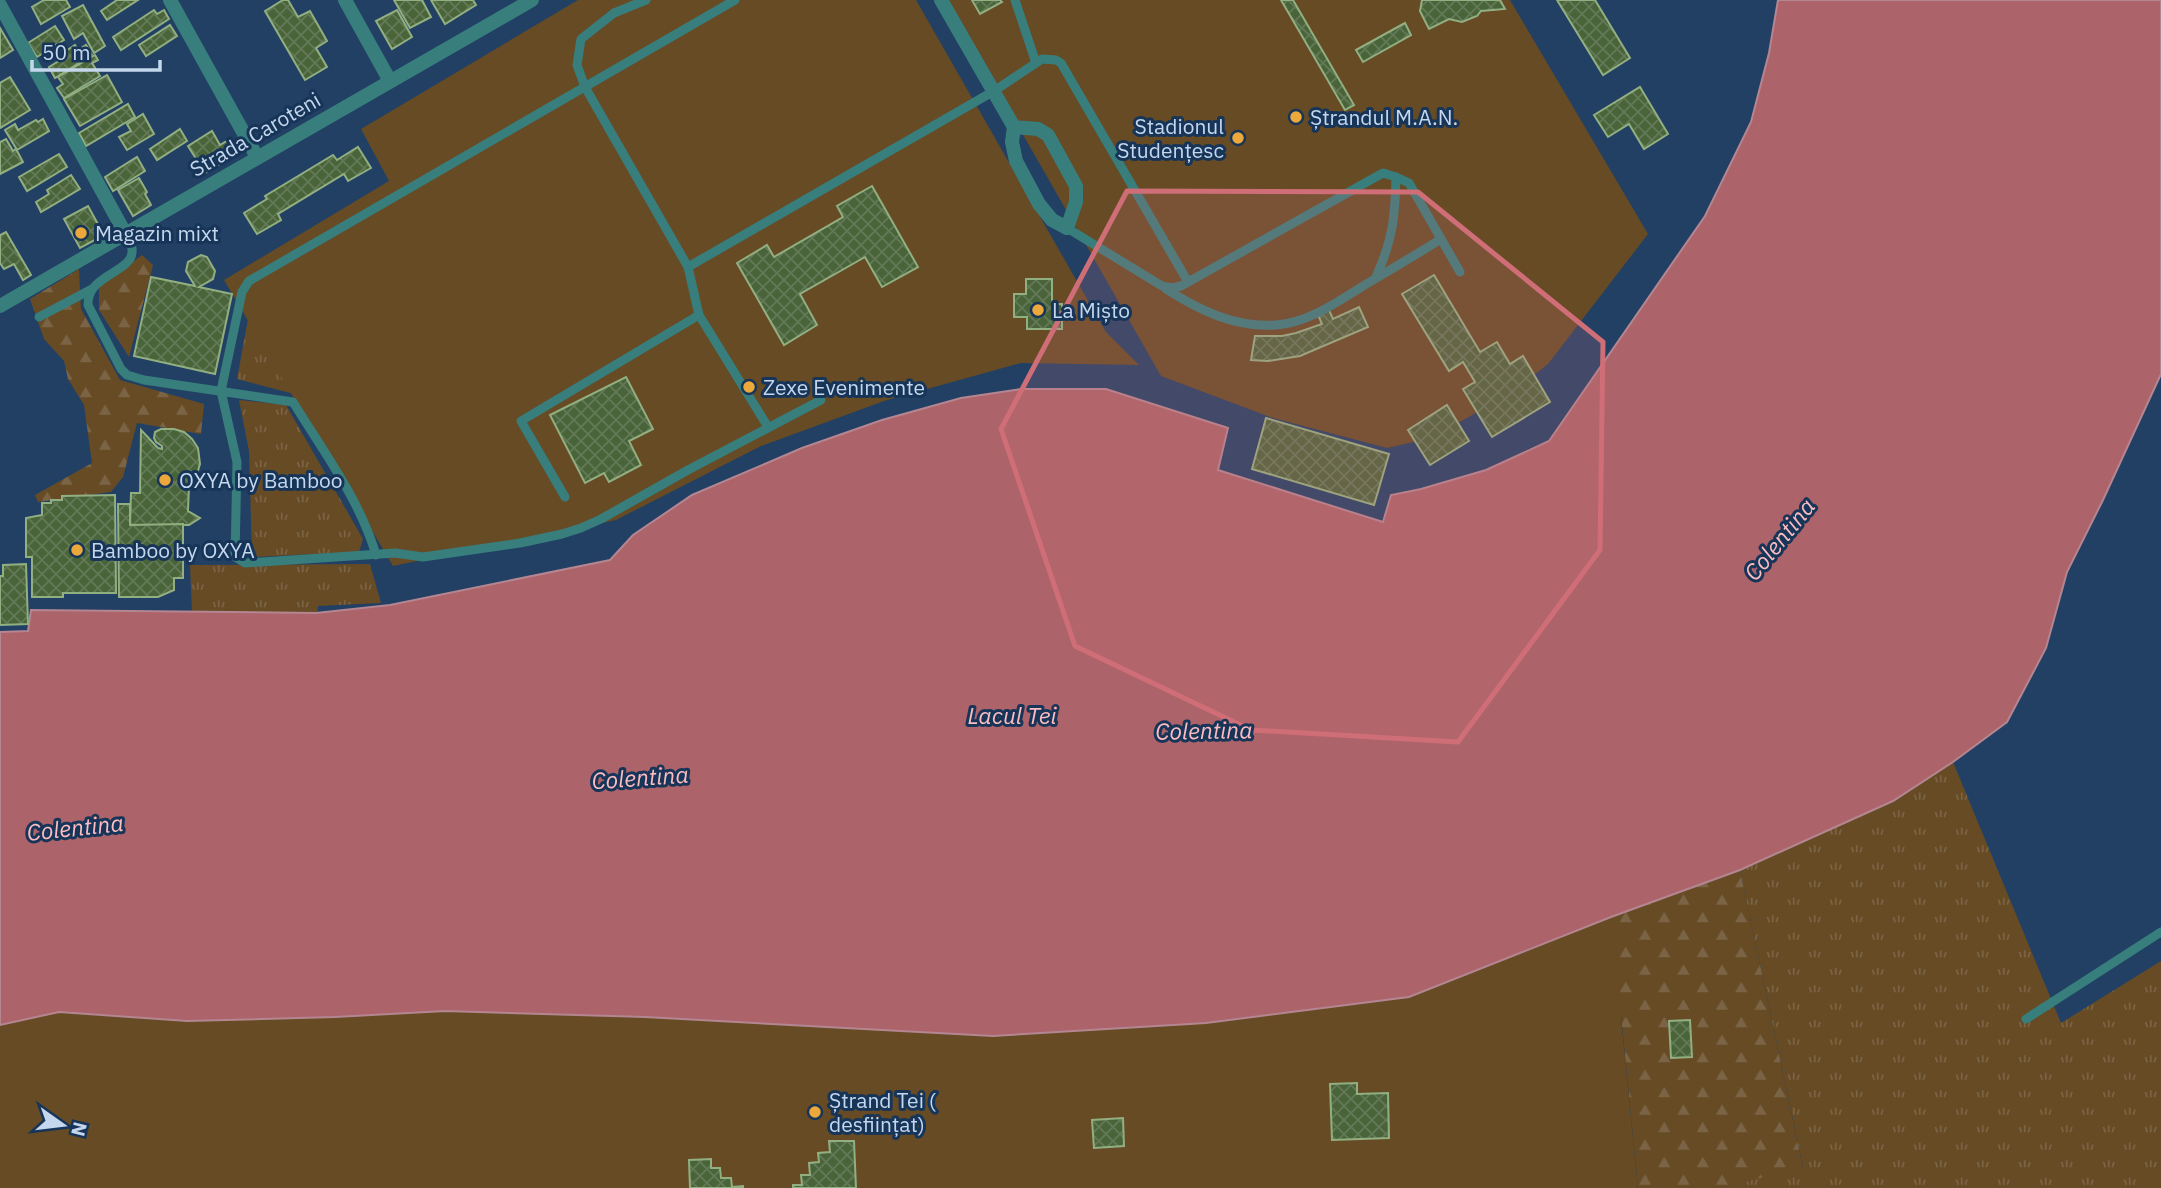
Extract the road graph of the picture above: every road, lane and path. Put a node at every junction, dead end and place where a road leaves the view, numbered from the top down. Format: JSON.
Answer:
{"nodes":[{"id":1,"x":170,"y":0,"type":"edge"},
{"id":2,"x":345,"y":0,"type":"edge"},
{"id":3,"x":646,"y":0,"type":"edge"},
{"id":4,"x":735,"y":0,"type":"edge"},
{"id":5,"x":941,"y":0,"type":"edge"},
{"id":6,"x":1015,"y":0,"type":"edge"},
{"id":7,"x":529,"y":1,"type":"edge"},
{"id":8,"x":0,"y":5,"type":"edge"},
{"id":9,"x":1035,"y":63,"type":"junction"},
{"id":10,"x":390,"y":81,"type":"junction"},
{"id":11,"x":585,"y":87,"type":"junction"},
{"id":12,"x":994,"y":91,"type":"junction"},
{"id":13,"x":1014,"y":127,"type":"junction"},
{"id":14,"x":257,"y":157,"type":"junction"},
{"id":15,"x":1396,"y":177,"type":"junction"},
{"id":16,"x":1067,"y":228,"type":"junction"},
{"id":17,"x":125,"y":233,"type":"junction"},
{"id":18,"x":1441,"y":239,"type":"junction"},
{"id":19,"x":688,"y":267,"type":"junction"},
{"id":20,"x":1460,"y":272,"type":"dead end"},
{"id":21,"x":1376,"y":279,"type":"junction"},
{"id":22,"x":1188,"y":282,"type":"junction"},
{"id":23,"x":1162,"y":286,"type":"junction"},
{"id":24,"x":92,"y":289,"type":"junction"},
{"id":25,"x":0,"y":306,"type":"edge"},
{"id":26,"x":699,"y":315,"type":"junction"},
{"id":27,"x":39,"y":317,"type":"dead end"},
{"id":28,"x":221,"y":391,"type":"junction"},
{"id":29,"x":821,"y":400,"type":"dead end"},
{"id":30,"x":768,"y":427,"type":"junction"},
{"id":31,"x":565,"y":496,"type":"dead end"},
{"id":32,"x":376,"y":555,"type":"junction"},
{"id":33,"x":2161,"y":932,"type":"edge"},
{"id":34,"x":2026,"y":1019,"type":"dead end"}],
"edges":[{"from":1,"to":14,"type":"street"},
{"from":2,"to":10,"type":"street"},
{"from":3,"to":11,"type":"lane"},
{"from":4,"to":11,"type":"lane"},
{"from":5,"to":12,"type":"street"},
{"from":6,"to":9,"type":"lane"},
{"from":7,"to":10,"type":"street","name":"Strada Caroteni"},
{"from":8,"to":17,"type":"street"},
{"from":9,"to":12,"type":"lane"},
{"from":9,"to":22,"type":"lane"},
{"from":10,"to":14,"type":"street","name":"Strada Caroteni"},
{"from":11,"to":19,"type":"lane"},
{"from":11,"to":28,"type":"lane"},
{"from":12,"to":13,"type":"street"},
{"from":12,"to":19,"type":"lane"},
{"from":13,"to":16,"type":"street"},
{"from":13,"to":16,"type":"street"},
{"from":14,"to":17,"type":"street","name":"Strada Caroteni"},
{"from":15,"to":18,"type":"lane"},
{"from":15,"to":21,"type":"lane"},
{"from":15,"to":22,"type":"lane"},
{"from":16,"to":23,"type":"lane"},
{"from":17,"to":24,"type":"lane"},
{"from":17,"to":25,"type":"street","name":"Strada Caroteni"},
{"from":18,"to":20,"type":"lane"},
{"from":18,"to":21,"type":"lane"},
{"from":19,"to":26,"type":"lane"},
{"from":21,"to":23,"type":"lane"},
{"from":22,"to":23,"type":"lane"},
{"from":24,"to":27,"type":"lane"},
{"from":24,"to":28,"type":"lane"},
{"from":26,"to":30,"type":"lane"},
{"from":26,"to":31,"type":"lane"},
{"from":28,"to":32,"type":"lane"},
{"from":28,"to":32,"type":"lane"},
{"from":29,"to":30,"type":"lane"},
{"from":30,"to":32,"type":"lane"},
{"from":33,"to":34,"type":"lane"}]}
